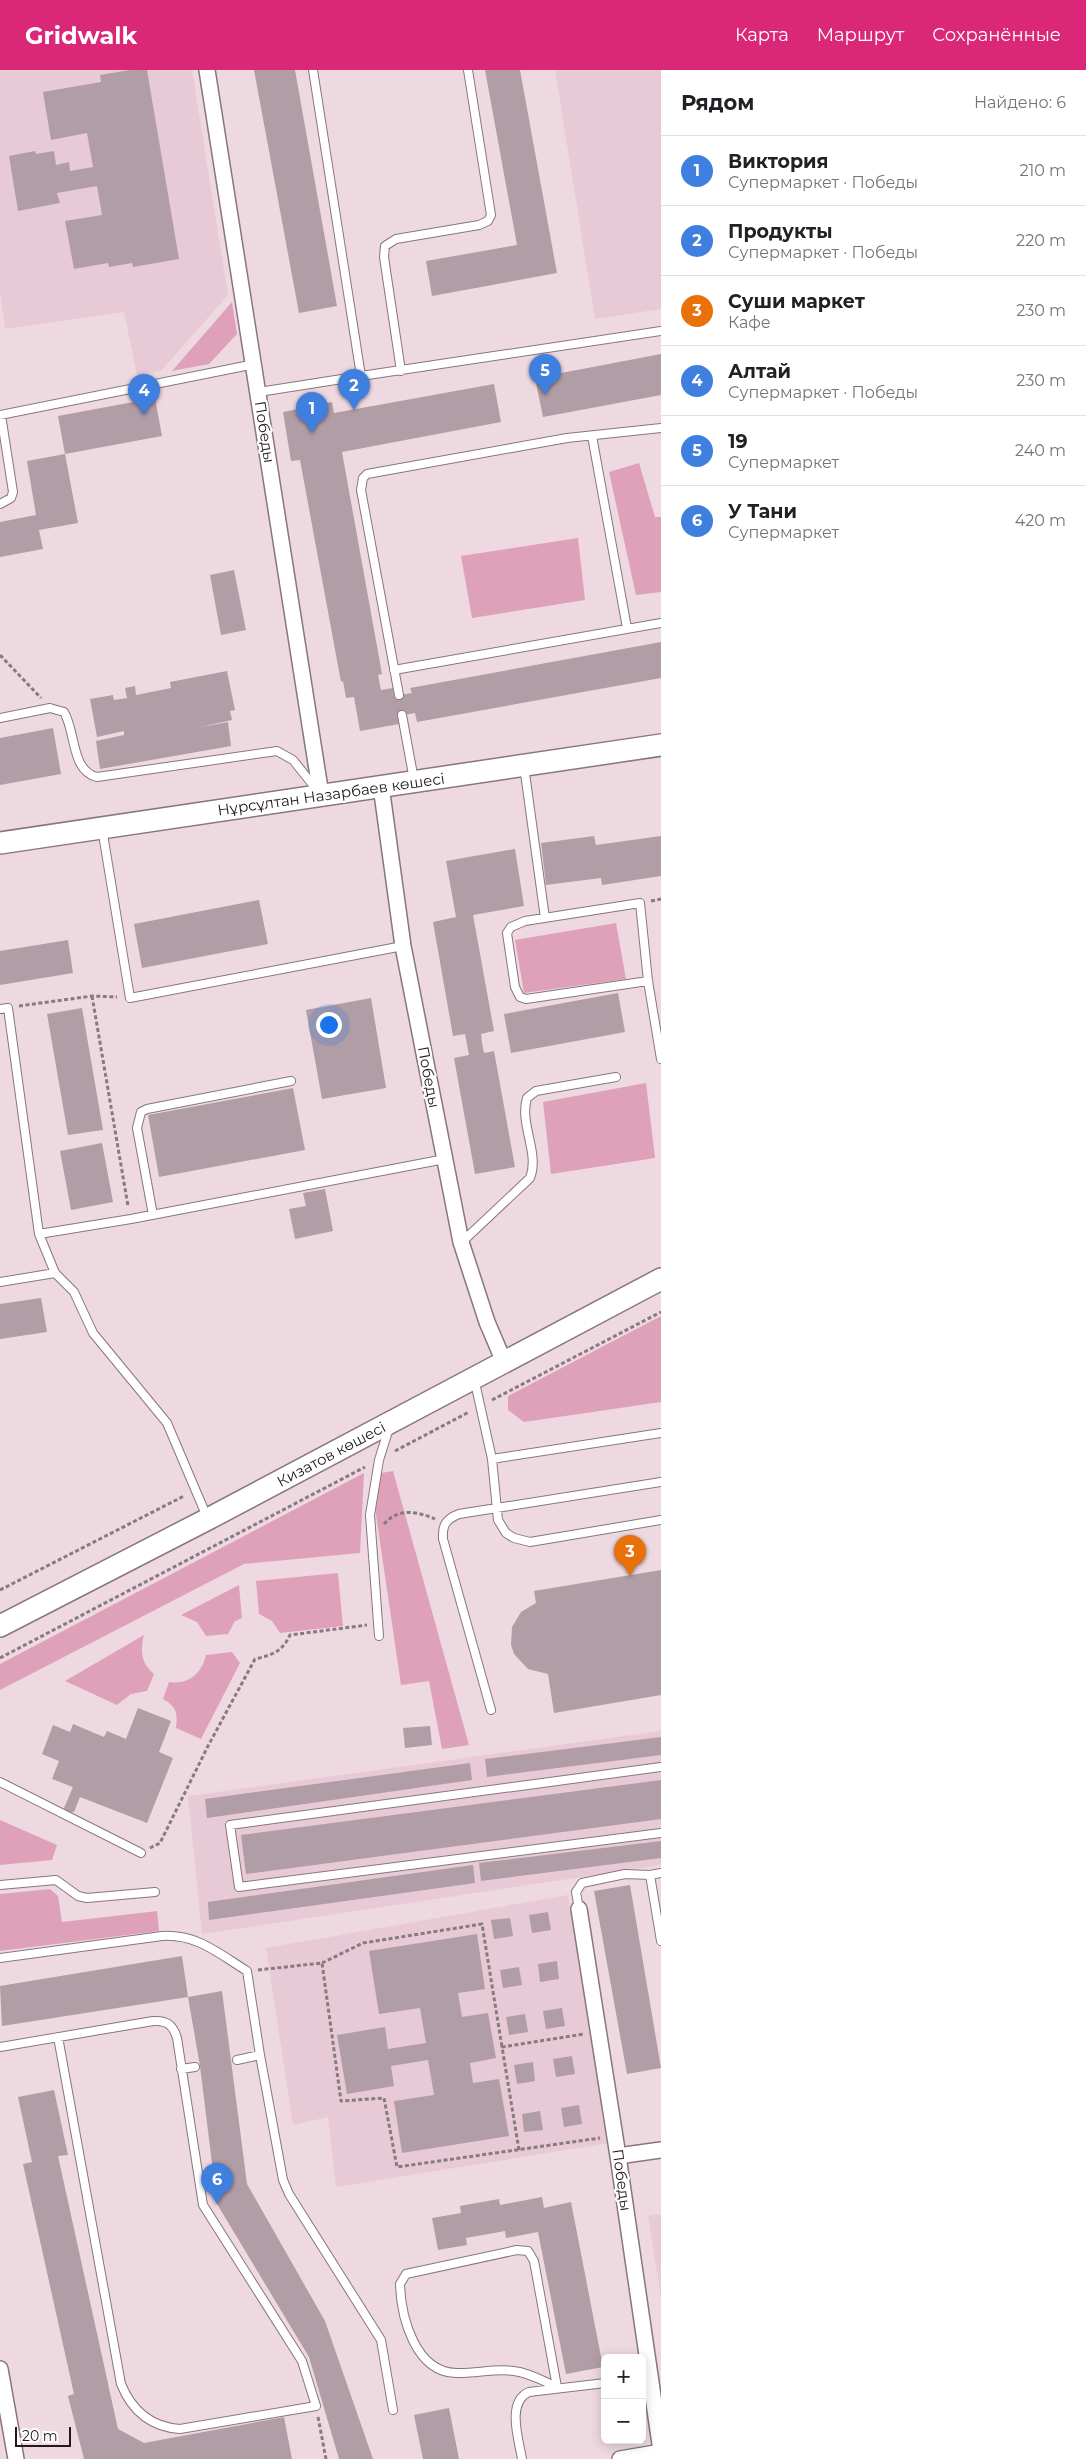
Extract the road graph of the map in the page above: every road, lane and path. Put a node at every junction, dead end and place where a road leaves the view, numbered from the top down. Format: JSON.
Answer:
{"nodes":[{"id":1,"x":207,"y":70,"type":"edge"},
{"id":2,"x":314,"y":70,"type":"edge"},
{"id":3,"x":468,"y":70,"type":"edge"},
{"id":4,"x":661,"y":331,"type":"edge"},
{"id":5,"x":255,"y":364,"type":"junction"},
{"id":6,"x":401,"y":370,"type":"junction"},
{"id":7,"x":362,"y":376,"type":"junction"},
{"id":8,"x":259,"y":392,"type":"junction"},
{"id":9,"x":0,"y":415,"type":"edge"},
{"id":10,"x":661,"y":428,"type":"edge"},
{"id":11,"x":592,"y":436,"type":"junction"},
{"id":12,"x":0,"y":504,"type":"edge"},
{"id":13,"x":661,"y":622,"type":"edge"},
{"id":14,"x":627,"y":628,"type":"junction"},
{"id":15,"x":0,"y":655,"type":"edge"},
{"id":16,"x":394,"y":670,"type":"junction"},
{"id":17,"x":399,"y":695,"type":"dead end"},
{"id":18,"x":50,"y":708,"type":"junction"},
{"id":19,"x":402,"y":715,"type":"dead end"},
{"id":20,"x":0,"y":718,"type":"edge"},
{"id":21,"x":661,"y":744,"type":"edge"},
{"id":22,"x":524,"y":766,"type":"junction"},
{"id":23,"x":414,"y":781,"type":"junction"},
{"id":24,"x":381,"y":786,"type":"junction"},
{"id":25,"x":321,"y":795,"type":"junction"},
{"id":26,"x":102,"y":828,"type":"junction"},
{"id":27,"x":0,"y":843,"type":"edge"},
{"id":28,"x":545,"y":918,"type":"junction"},
{"id":29,"x":403,"y":946,"type":"junction"},
{"id":30,"x":648,"y":981,"type":"junction"},
{"id":31,"x":92,"y":996,"type":"junction"},
{"id":32,"x":130,"y":998,"type":"junction"},
{"id":33,"x":4,"y":1009,"type":"edge"},
{"id":34,"x":661,"y":1059,"type":"edge"},
{"id":35,"x":616,"y":1077,"type":"dead end"},
{"id":36,"x":291,"y":1081,"type":"dead end"},
{"id":37,"x":445,"y":1159,"type":"junction"},
{"id":38,"x":153,"y":1215,"type":"junction"},
{"id":39,"x":131,"y":1219,"type":"junction"},
{"id":40,"x":39,"y":1234,"type":"junction"},
{"id":41,"x":461,"y":1242,"type":"junction"},
{"id":42,"x":55,"y":1273,"type":"junction"},
{"id":43,"x":661,"y":1279,"type":"edge"},
{"id":44,"x":0,"y":1282,"type":"edge"},
{"id":45,"x":661,"y":1312,"type":"edge"},
{"id":46,"x":504,"y":1362,"type":"junction"},
{"id":47,"x":474,"y":1378,"type":"junction"},
{"id":48,"x":481,"y":1406,"type":"junction"},
{"id":49,"x":391,"y":1422,"type":"junction"},
{"id":50,"x":661,"y":1433,"type":"edge"},
{"id":51,"x":379,"y":1460,"type":"junction"},
{"id":52,"x":492,"y":1460,"type":"junction"},
{"id":53,"x":661,"y":1482,"type":"edge"},
{"id":54,"x":196,"y":1490,"type":"junction"},
{"id":55,"x":497,"y":1508,"type":"junction"},
{"id":56,"x":208,"y":1519,"type":"junction"},
{"id":57,"x":661,"y":1520,"type":"edge"},
{"id":58,"x":445,"y":1523,"type":"junction"},
{"id":59,"x":372,"y":1543,"type":"junction"},
{"id":60,"x":0,"y":1590,"type":"edge"},
{"id":61,"x":377,"y":1623,"type":"junction"},
{"id":62,"x":0,"y":1626,"type":"edge"},
{"id":63,"x":379,"y":1636,"type":"dead end"},
{"id":64,"x":0,"y":1658,"type":"edge"},
{"id":65,"x":492,"y":1710,"type":"dead end"},
{"id":66,"x":661,"y":1767,"type":"edge"},
{"id":67,"x":0,"y":1782,"type":"edge"},
{"id":68,"x":661,"y":1833,"type":"edge"},
{"id":69,"x":141,"y":1853,"type":"joint"},
{"id":70,"x":661,"y":1873,"type":"edge"},
{"id":71,"x":650,"y":1875,"type":"junction"},
{"id":72,"x":0,"y":1885,"type":"edge"},
{"id":73,"x":155,"y":1892,"type":"dead end"},
{"id":74,"x":579,"y":1909,"type":"joint"},
{"id":75,"x":661,"y":1941,"type":"edge"},
{"id":76,"x":0,"y":1958,"type":"edge"},
{"id":77,"x":322,"y":1963,"type":"junction"},
{"id":78,"x":247,"y":1971,"type":"junction"},
{"id":79,"x":599,"y":2031,"type":"junction"},
{"id":80,"x":58,"y":2036,"type":"junction"},
{"id":81,"x":0,"y":2047,"type":"edge"},
{"id":82,"x":502,"y":2047,"type":"junction"},
{"id":83,"x":260,"y":2054,"type":"junction"},
{"id":84,"x":238,"y":2060,"type":"dead end"},
{"id":85,"x":195,"y":2067,"type":"dead end"},
{"id":86,"x":182,"y":2069,"type":"junction"},
{"id":87,"x":615,"y":2136,"type":"junction"},
{"id":88,"x":519,"y":2150,"type":"junction"},
{"id":89,"x":661,"y":2150,"type":"edge"},
{"id":90,"x":618,"y":2156,"type":"junction"},
{"id":91,"x":643,"y":2354,"type":"edge"},
{"id":92,"x":0,"y":2369,"type":"edge"},
{"id":93,"x":646,"y":2379,"type":"edge"},
{"id":94,"x":601,"y":2383,"type":"edge"},
{"id":95,"x":557,"y":2387,"type":"junction"},
{"id":96,"x":316,"y":2406,"type":"junction"},
{"id":97,"x":393,"y":2410,"type":"dead end"},
{"id":98,"x":661,"y":2452,"type":"edge"},
{"id":99,"x":16,"y":2459,"type":"edge"},
{"id":100,"x":326,"y":2459,"type":"edge"},
{"id":101,"x":522,"y":2459,"type":"edge"},
{"id":102,"x":620,"y":2459,"type":"edge"}],
"edges":[{"from":1,"to":5,"type":"street","name":"Победы"},
{"from":2,"to":7,"type":"lane"},
{"from":3,"to":6,"type":"lane"},
{"from":4,"to":6,"type":"lane"},
{"from":5,"to":8,"type":"street","name":"Победы"},
{"from":5,"to":9,"type":"lane"},
{"from":6,"to":7,"type":"lane"},
{"from":7,"to":8,"type":"lane"},
{"from":8,"to":25,"type":"street","name":"Победы"},
{"from":9,"to":12,"type":"lane"},
{"from":10,"to":11,"type":"lane"},
{"from":11,"to":14,"type":"lane"},
{"from":11,"to":16,"type":"lane"},
{"from":13,"to":14,"type":"lane"},
{"from":14,"to":16,"type":"lane"},
{"from":15,"to":18,"type":"path"},
{"from":16,"to":17,"type":"lane"},
{"from":18,"to":20,"type":"lane"},
{"from":18,"to":25,"type":"lane"},
{"from":19,"to":23,"type":"lane"},
{"from":21,"to":22,"type":"main road","name":"Нұрсұлтан Назарбаев көшесі"},
{"from":22,"to":23,"type":"main road","name":"Нұрсұлтан Назарбаев көшесі"},
{"from":22,"to":28,"type":"lane"},
{"from":23,"to":24,"type":"main road","name":"Нұрсұлтан Назарбаев көшесі"},
{"from":24,"to":25,"type":"main road","name":"Нұрсұлтан Назарбаев көшесі"},
{"from":24,"to":29,"type":"street","name":"Победы"},
{"from":25,"to":26,"type":"main road","name":"Нұрсұлтан Назарбаев көшесі"},
{"from":26,"to":27,"type":"main road","name":"Нұрсұлтан Назарбаев көшесі"},
{"from":26,"to":32,"type":"lane"},
{"from":28,"to":30,"type":"lane"},
{"from":28,"to":30,"type":"lane"},
{"from":29,"to":32,"type":"lane"},
{"from":29,"to":37,"type":"street","name":"Победы"},
{"from":30,"to":34,"type":"lane"},
{"from":31,"to":32,"type":"path"},
{"from":31,"to":33,"type":"path"},
{"from":31,"to":39,"type":"path"},
{"from":33,"to":40,"type":"lane"},
{"from":35,"to":41,"type":"lane"},
{"from":36,"to":38,"type":"lane"},
{"from":37,"to":38,"type":"lane"},
{"from":37,"to":41,"type":"street","name":"Победы"},
{"from":38,"to":39,"type":"lane"},
{"from":39,"to":40,"type":"lane"},
{"from":40,"to":42,"type":"lane"},
{"from":41,"to":46,"type":"street","name":"Победы"},
{"from":42,"to":44,"type":"lane"},
{"from":42,"to":54,"type":"lane"},
{"from":43,"to":46,"type":"main road","name":"Кизатов көшесі"},
{"from":45,"to":48,"type":"path"},
{"from":46,"to":47,"type":"main road","name":"Кизатов көшесі"},
{"from":47,"to":48,"type":"lane"},
{"from":47,"to":49,"type":"main road","name":"Кизатов көшесі"},
{"from":48,"to":51,"type":"path"},
{"from":48,"to":52,"type":"lane"},
{"from":49,"to":51,"type":"lane"},
{"from":49,"to":56,"type":"main road","name":"Кизатов көшесі"},
{"from":50,"to":52,"type":"lane"},
{"from":51,"to":59,"type":"lane"},
{"from":51,"to":64,"type":"path"},
{"from":52,"to":55,"type":"lane"},
{"from":53,"to":55,"type":"lane"},
{"from":54,"to":56,"type":"lane"},
{"from":54,"to":60,"type":"path"},
{"from":55,"to":57,"type":"lane"},
{"from":55,"to":58,"type":"lane"},
{"from":56,"to":62,"type":"main road","name":"Кизатов көшесі"},
{"from":58,"to":59,"type":"path"},
{"from":58,"to":65,"type":"lane"},
{"from":59,"to":61,"type":"lane"},
{"from":61,"to":63,"type":"lane"},
{"from":61,"to":69,"type":"path"},
{"from":66,"to":68,"type":"lane"},
{"from":67,"to":69,"type":"lane"},
{"from":70,"to":71,"type":"lane"},
{"from":71,"to":74,"type":"lane"},
{"from":71,"to":75,"type":"lane"},
{"from":72,"to":73,"type":"lane"},
{"from":74,"to":79,"type":"street","name":"Победы"},
{"from":76,"to":78,"type":"lane"},
{"from":77,"to":78,"type":"path"},
{"from":77,"to":82,"type":"path"},
{"from":77,"to":88,"type":"path"},
{"from":78,"to":83,"type":"lane"},
{"from":79,"to":82,"type":"path"},
{"from":79,"to":87,"type":"street","name":"Победы"},
{"from":80,"to":81,"type":"lane"},
{"from":80,"to":86,"type":"lane"},
{"from":80,"to":96,"type":"lane"},
{"from":82,"to":88,"type":"path"},
{"from":83,"to":84,"type":"lane"},
{"from":83,"to":97,"type":"lane"},
{"from":85,"to":86,"type":"lane"},
{"from":86,"to":96,"type":"lane"},
{"from":87,"to":88,"type":"path"},
{"from":87,"to":90,"type":"street","name":"Победы"},
{"from":89,"to":90,"type":"street"},
{"from":90,"to":91,"type":"street","name":"Победы"},
{"from":92,"to":99,"type":"street"},
{"from":93,"to":98,"type":"street","name":"Победы"},
{"from":94,"to":95,"type":"lane"},
{"from":95,"to":95,"type":"lane"},
{"from":95,"to":101,"type":"lane"},
{"from":96,"to":100,"type":"path"},
{"from":98,"to":102,"type":"street","name":"Победы"}]}
